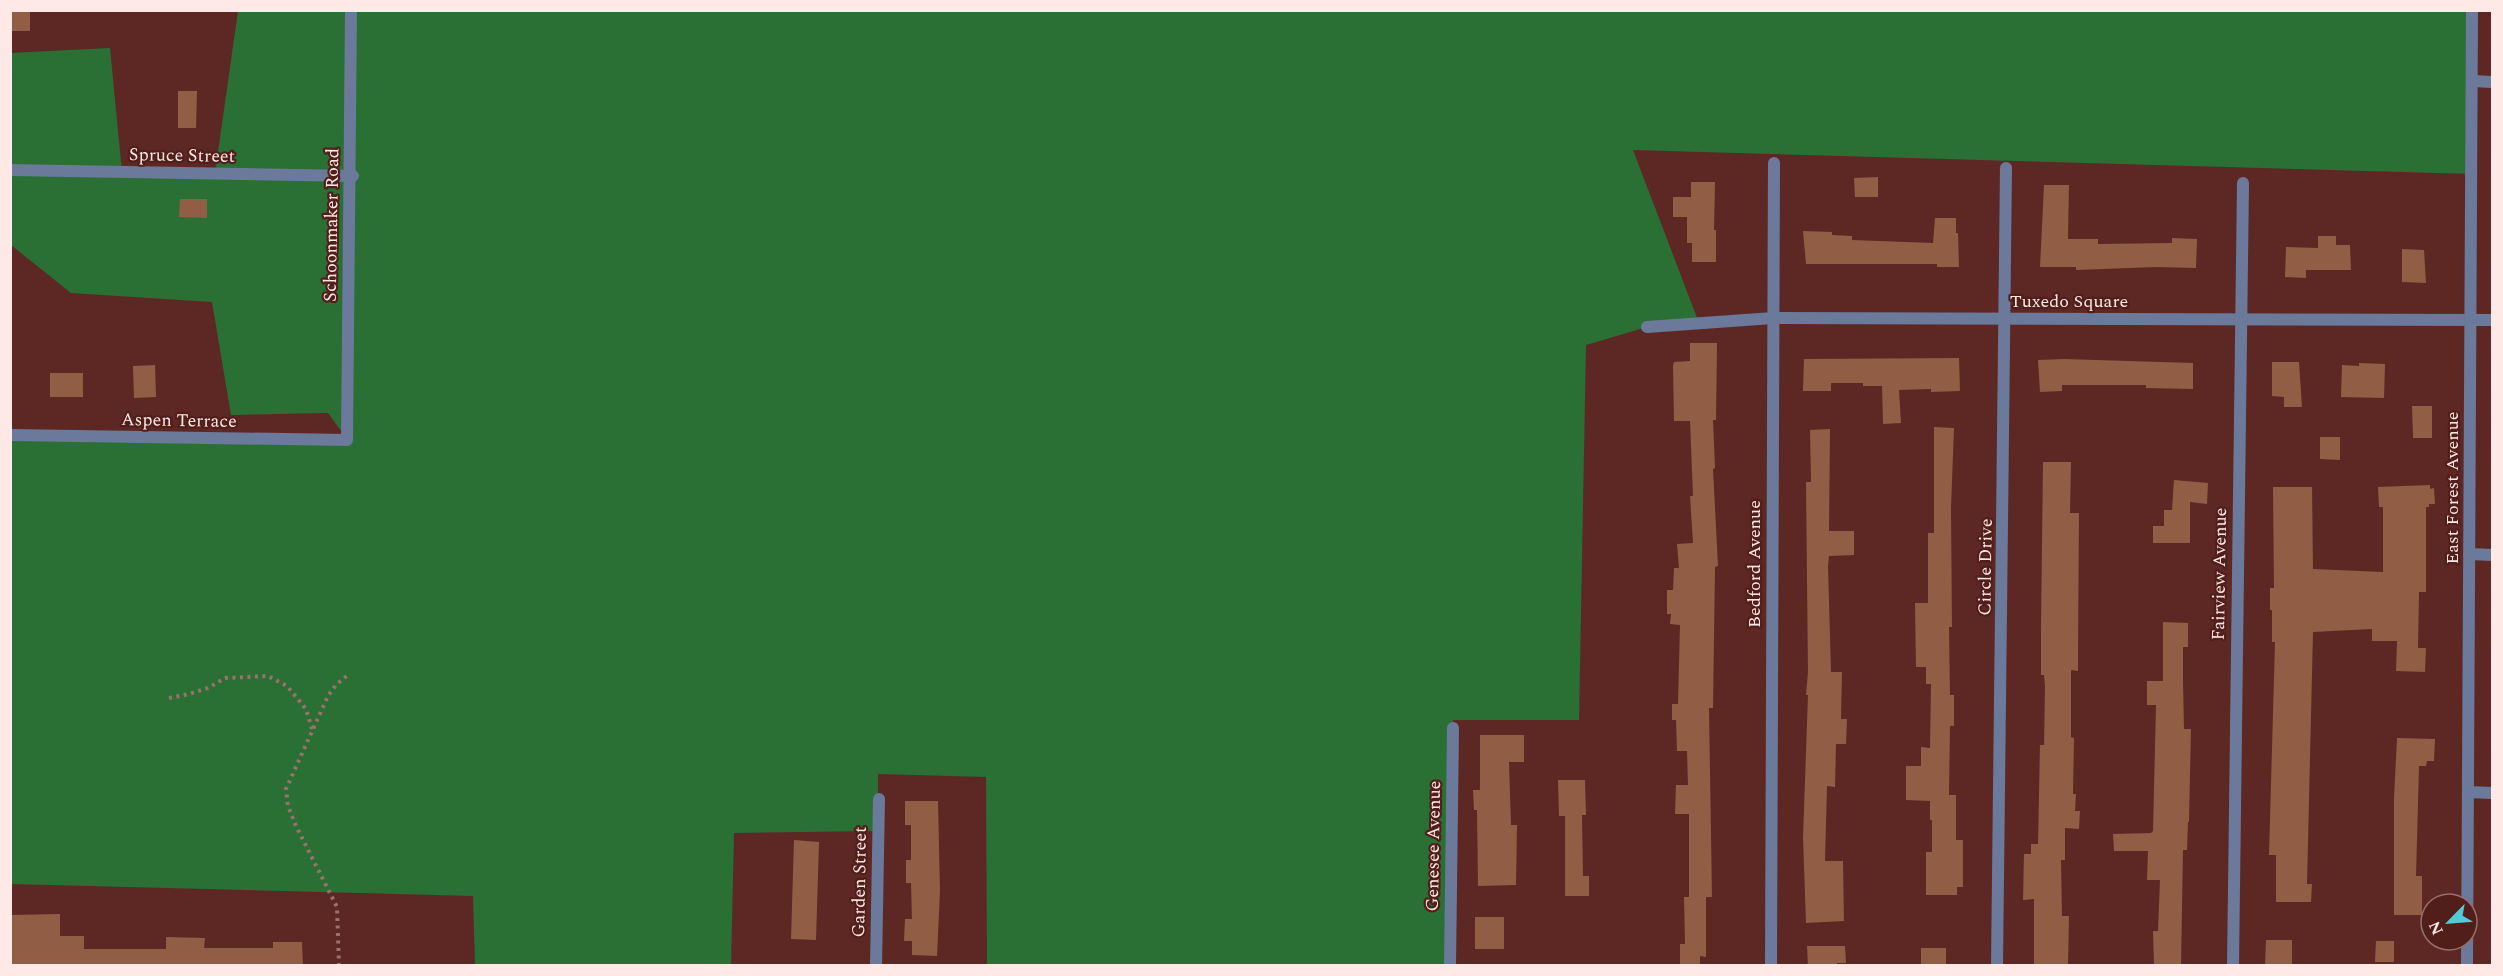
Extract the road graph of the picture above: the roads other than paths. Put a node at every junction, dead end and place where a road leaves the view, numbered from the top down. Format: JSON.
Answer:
{"nodes":[{"id":1,"x":351,"y":10,"type":"edge"},
{"id":2,"x":2472,"y":10,"type":"edge"},
{"id":3,"x":2472,"y":81,"type":"junction"},
{"id":4,"x":2493,"y":82,"type":"edge"},
{"id":5,"x":1774,"y":163,"type":"dead end"},
{"id":6,"x":2006,"y":168,"type":"dead end"},
{"id":7,"x":10,"y":170,"type":"edge"},
{"id":8,"x":351,"y":176,"type":"junction"},
{"id":9,"x":2243,"y":183,"type":"dead end"},
{"id":10,"x":1773,"y":318,"type":"junction"},
{"id":11,"x":2240,"y":318,"type":"junction"},
{"id":12,"x":2006,"y":319,"type":"junction"},
{"id":13,"x":2470,"y":320,"type":"junction"},
{"id":14,"x":2493,"y":320,"type":"edge"},
{"id":15,"x":1647,"y":327,"type":"dead end"},
{"id":16,"x":10,"y":435,"type":"edge"},
{"id":17,"x":348,"y":440,"type":"joint"},
{"id":18,"x":2470,"y":554,"type":"junction"},
{"id":19,"x":2493,"y":555,"type":"edge"},
{"id":20,"x":1453,"y":728,"type":"dead end"},
{"id":21,"x":2468,"y":792,"type":"junction"},
{"id":22,"x":2493,"y":793,"type":"edge"},
{"id":23,"x":879,"y":799,"type":"dead end"},
{"id":24,"x":876,"y":966,"type":"edge"},
{"id":25,"x":1450,"y":966,"type":"edge"},
{"id":26,"x":1771,"y":966,"type":"edge"},
{"id":27,"x":1997,"y":966,"type":"edge"},
{"id":28,"x":2233,"y":966,"type":"edge"},
{"id":29,"x":2467,"y":966,"type":"edge"}],
"edges":[{"from":1,"to":8,"type":"street","name":"Schoonmaker Road"},
{"from":2,"to":3,"type":"street","name":"East Forest Avenue"},
{"from":3,"to":4,"type":"street"},
{"from":3,"to":13,"type":"street","name":"East Forest Avenue"},
{"from":5,"to":10,"type":"street","name":"Bedford Avenue"},
{"from":6,"to":12,"type":"street","name":"Circle Drive"},
{"from":7,"to":8,"type":"street","name":"Spruce Street"},
{"from":8,"to":17,"type":"street","name":"Schoonmaker Road"},
{"from":9,"to":11,"type":"street","name":"Fairview Avenue"},
{"from":10,"to":12,"type":"street","name":"Tuxedo Square"},
{"from":10,"to":15,"type":"street","name":"Tuxedo Square"},
{"from":10,"to":26,"type":"street","name":"Bedford Avenue"},
{"from":11,"to":12,"type":"street","name":"Tuxedo Square"},
{"from":11,"to":13,"type":"street","name":"Tuxedo Square"},
{"from":11,"to":28,"type":"street","name":"Fairview Avenue"},
{"from":12,"to":27,"type":"street","name":"Circle Drive"},
{"from":13,"to":14,"type":"street","name":"Tuxedo Square"},
{"from":13,"to":18,"type":"street","name":"East Forest Avenue"},
{"from":16,"to":17,"type":"street","name":"Aspen Terrace"},
{"from":18,"to":19,"type":"street"},
{"from":18,"to":21,"type":"street","name":"East Forest Avenue"},
{"from":20,"to":25,"type":"street","name":"Genesee Avenue"},
{"from":21,"to":22,"type":"street"},
{"from":21,"to":29,"type":"street","name":"East Forest Avenue"},
{"from":23,"to":24,"type":"street","name":"Garden Street"}]}
